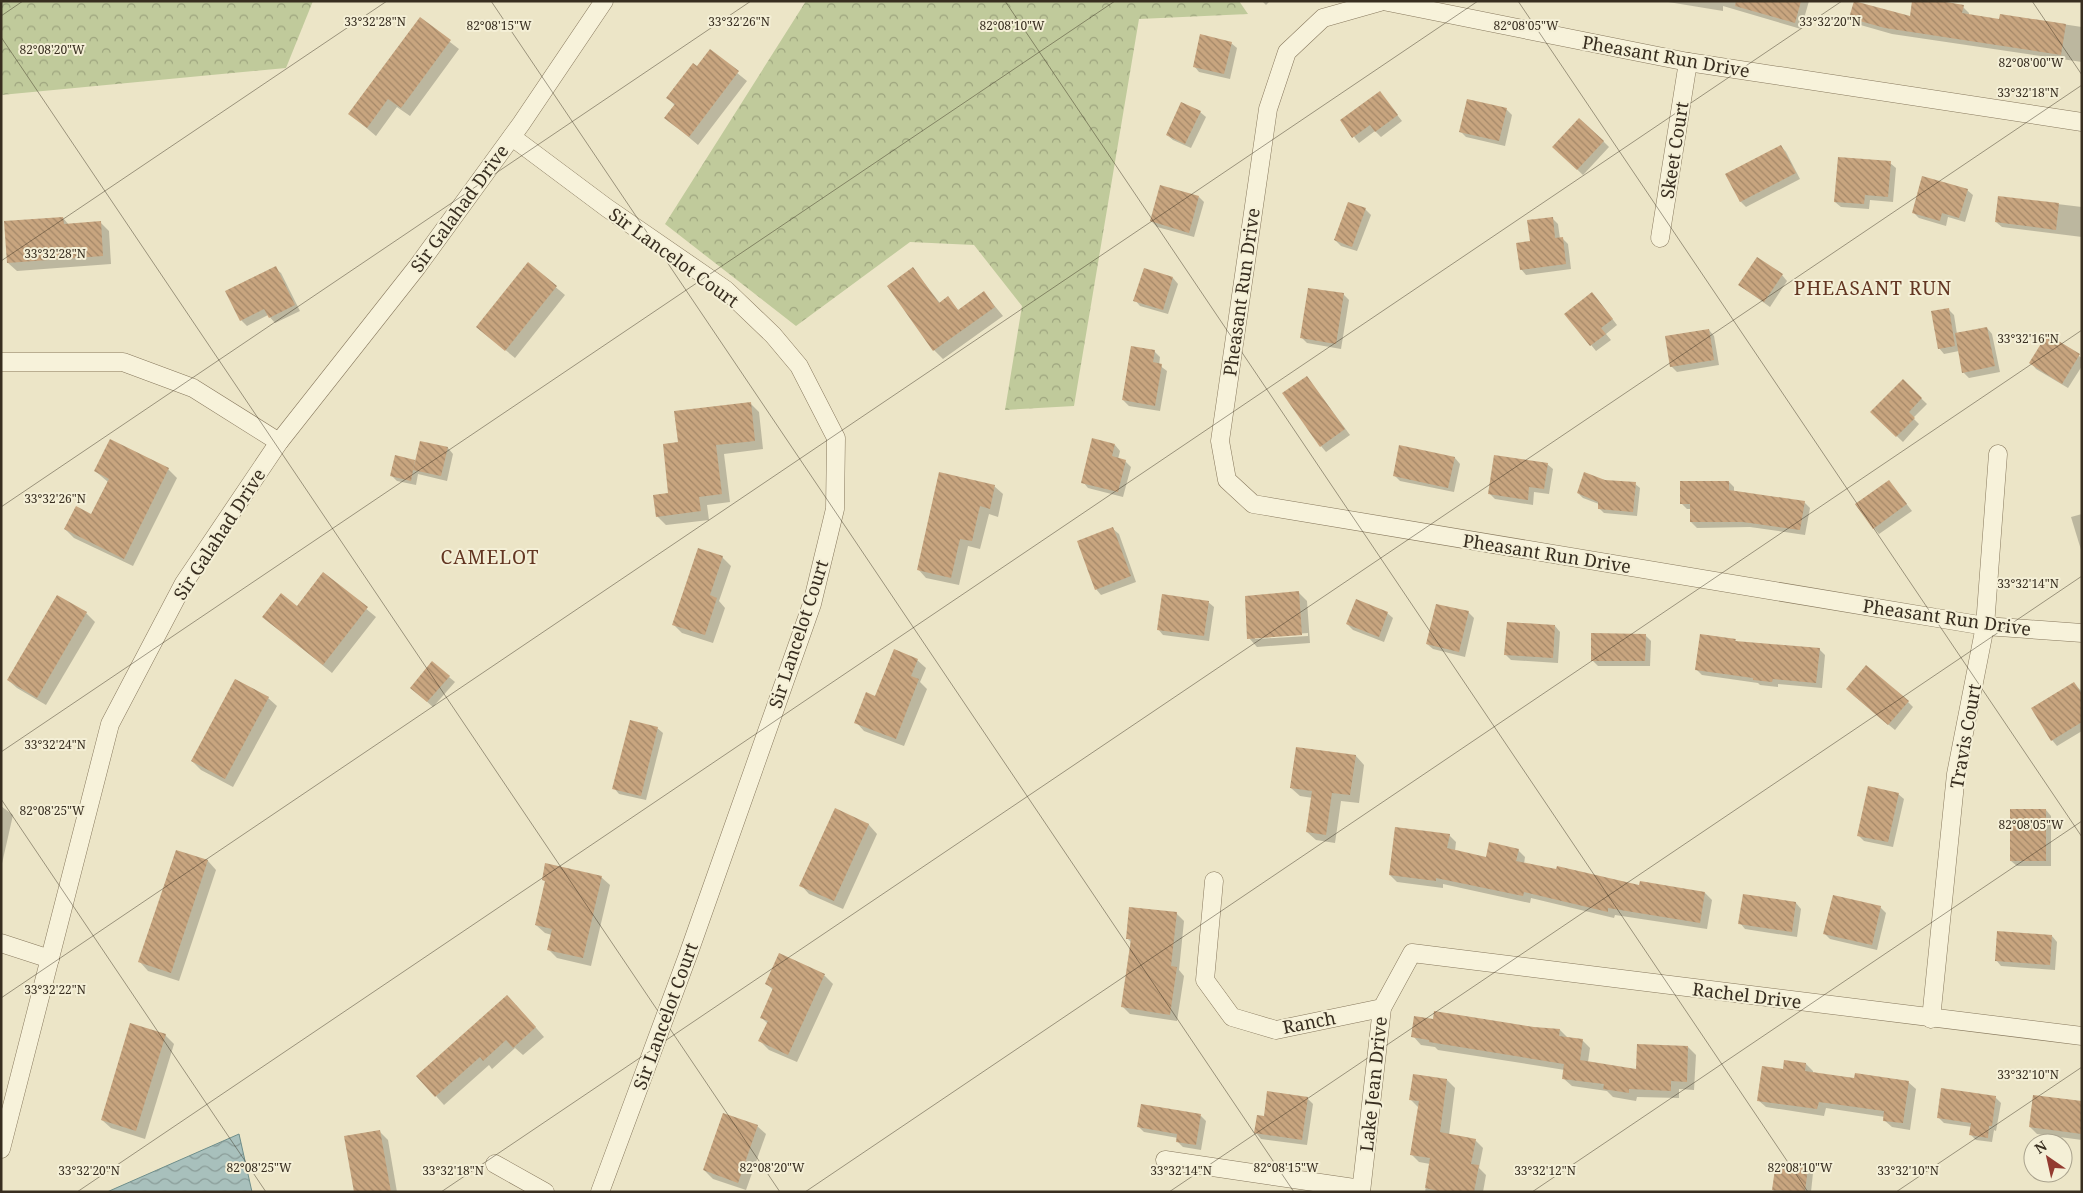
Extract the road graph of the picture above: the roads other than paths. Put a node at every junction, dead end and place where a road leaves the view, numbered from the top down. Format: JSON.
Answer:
{"nodes":[{"id":1,"x":604,"y":1,"type":"edge"},
{"id":2,"x":1688,"y":62,"type":"junction"},
{"id":3,"x":2082,"y":122,"type":"edge"},
{"id":4,"x":512,"y":137,"type":"junction"},
{"id":5,"x":1660,"y":238,"type":"dead end"},
{"id":6,"x":1,"y":362,"type":"edge"},
{"id":7,"x":279,"y":442,"type":"junction"},
{"id":8,"x":1998,"y":454,"type":"dead end"},
{"id":9,"x":1985,"y":626,"type":"junction"},
{"id":10,"x":2082,"y":633,"type":"edge"},
{"id":11,"x":1214,"y":881,"type":"dead end"},
{"id":12,"x":1,"y":943,"type":"edge"},
{"id":13,"x":1412,"y":953,"type":"joint"},
{"id":14,"x":50,"y":959,"type":"junction"},
{"id":15,"x":1382,"y":1008,"type":"junction"},
{"id":16,"x":1931,"y":1019,"type":"junction"},
{"id":17,"x":2082,"y":1036,"type":"edge"},
{"id":18,"x":1,"y":1149,"type":"edge"},
{"id":19,"x":1165,"y":1160,"type":"dead end"},
{"id":20,"x":495,"y":1164,"type":"dead end"},
{"id":21,"x":1361,"y":1191,"type":"edge"},
{"id":22,"x":545,"y":1192,"type":"edge"},
{"id":23,"x":600,"y":1192,"type":"edge"}],
"edges":[{"from":1,"to":4,"type":"street","name":"Sir Galahad Drive"},
{"from":2,"to":3,"type":"street","name":"Pheasant Run Drive"},
{"from":2,"to":5,"type":"street","name":"Skeet Court"},
{"from":2,"to":9,"type":"street","name":"Pheasant Run Drive"},
{"from":4,"to":7,"type":"street","name":"Sir Galahad Drive"},
{"from":4,"to":23,"type":"street","name":"Sir Lancelot Court"},
{"from":6,"to":7,"type":"street"},
{"from":7,"to":14,"type":"street","name":"Sir Galahad Drive"},
{"from":8,"to":9,"type":"street","name":"Travis Court"},
{"from":9,"to":10,"type":"street","name":"Pheasant Run Drive"},
{"from":9,"to":16,"type":"street","name":"Travis Court"},
{"from":11,"to":15,"type":"street","name":"Ranch"},
{"from":12,"to":14,"type":"street"},
{"from":13,"to":15,"type":"street","name":"Lake Jean Drive"},
{"from":13,"to":16,"type":"street","name":"Rachel Drive"},
{"from":14,"to":18,"type":"street","name":"Sir Galahad Drive"},
{"from":15,"to":21,"type":"street","name":"Lake Jean Drive"},
{"from":16,"to":17,"type":"street","name":"Rachel Drive"},
{"from":19,"to":21,"type":"street"},
{"from":20,"to":22,"type":"street"}]}
